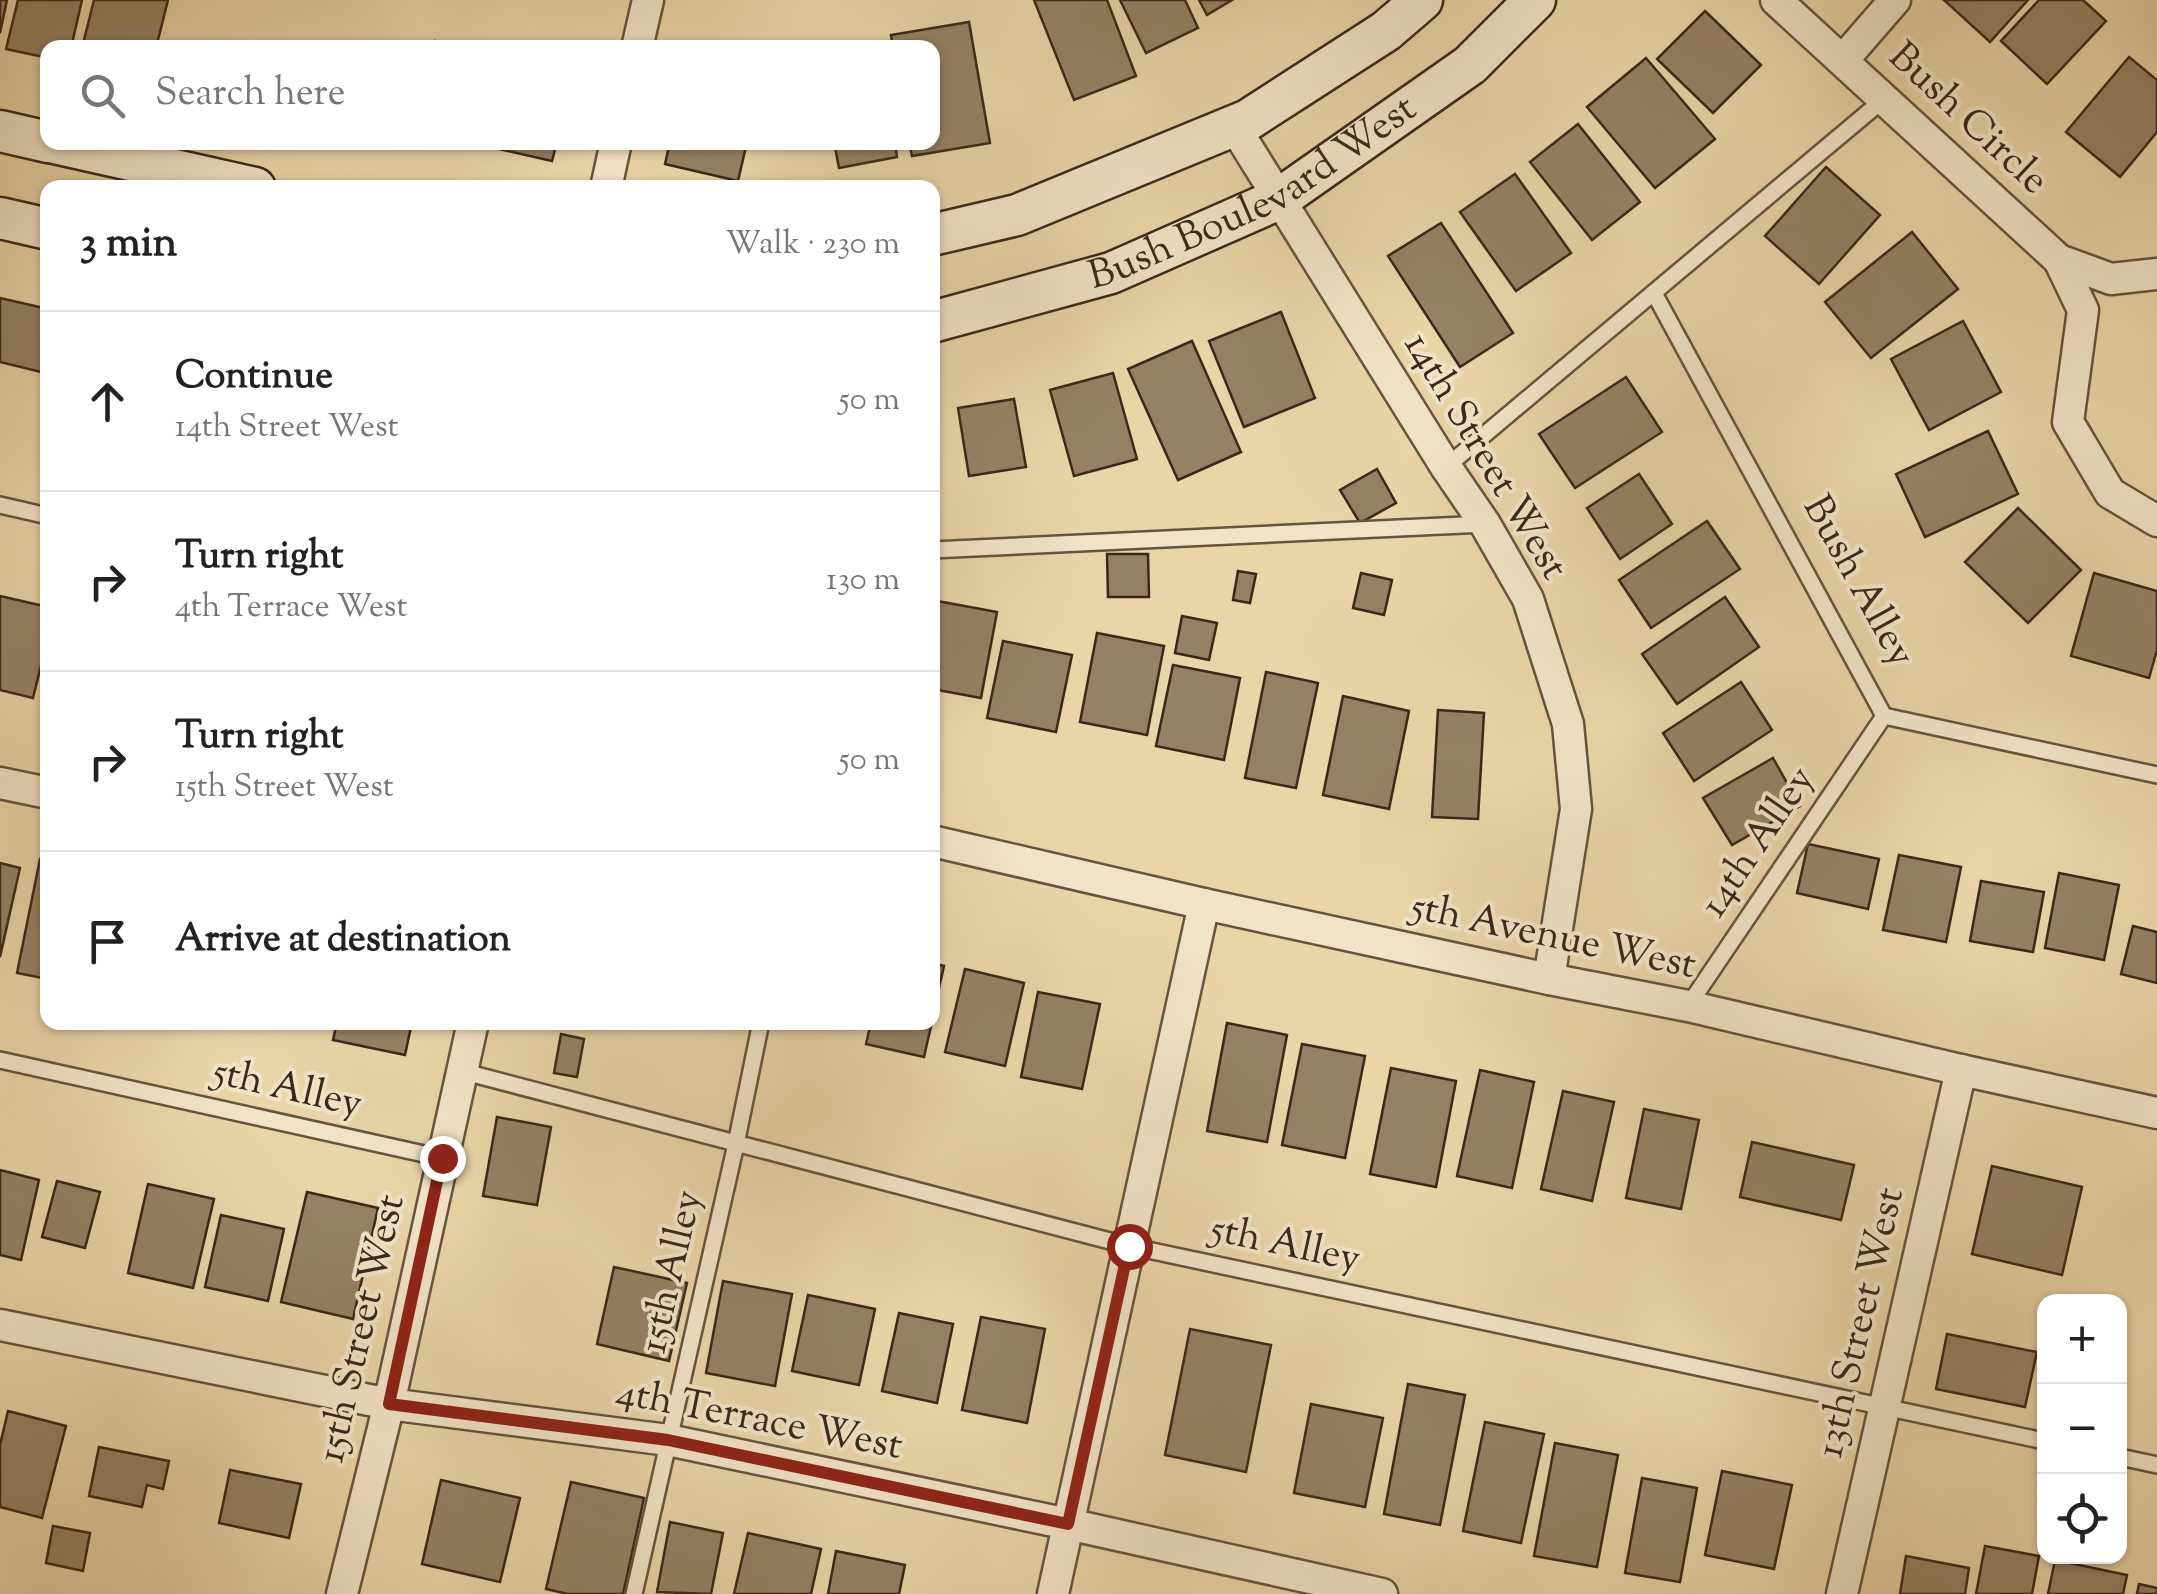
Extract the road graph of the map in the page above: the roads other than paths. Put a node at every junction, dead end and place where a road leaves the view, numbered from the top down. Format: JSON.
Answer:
{"nodes":[{"id":1,"x":647,"y":0,"type":"edge"},
{"id":2,"x":1422,"y":0,"type":"edge"},
{"id":3,"x":1534,"y":0,"type":"edge"},
{"id":4,"x":1776,"y":0,"type":"edge"},
{"id":5,"x":1894,"y":0,"type":"edge"},
{"id":6,"x":639,"y":40,"type":"edge"},
{"id":7,"x":1842,"y":60,"type":"junction"},
{"id":8,"x":1884,"y":99,"type":"junction"},
{"id":9,"x":1234,"y":126,"type":"junction"},
{"id":10,"x":0,"y":132,"type":"edge"},
{"id":11,"x":40,"y":140,"type":"edge"},
{"id":12,"x":85,"y":150,"type":"edge"},
{"id":13,"x":614,"y":150,"type":"edge"},
{"id":14,"x":220,"y":180,"type":"edge"},
{"id":15,"x":608,"y":180,"type":"edge"},
{"id":16,"x":1279,"y":200,"type":"junction"},
{"id":17,"x":0,"y":218,"type":"edge"},
{"id":18,"x":40,"y":227,"type":"edge"},
{"id":19,"x":940,"y":232,"type":"edge"},
{"id":20,"x":2059,"y":260,"type":"junction"},
{"id":21,"x":2157,"y":274,"type":"edge"},
{"id":22,"x":1654,"y":293,"type":"junction"},
{"id":23,"x":940,"y":320,"type":"edge"},
{"id":24,"x":1446,"y":467,"type":"junction"},
{"id":25,"x":0,"y":505,"type":"edge"},
{"id":26,"x":40,"y":514,"type":"edge"},
{"id":27,"x":2157,"y":521,"type":"edge"},
{"id":28,"x":1485,"y":524,"type":"junction"},
{"id":29,"x":940,"y":550,"type":"edge"},
{"id":30,"x":1884,"y":716,"type":"junction"},
{"id":31,"x":2157,"y":774,"type":"edge"},
{"id":32,"x":0,"y":783,"type":"edge"},
{"id":33,"x":40,"y":791,"type":"edge"},
{"id":34,"x":940,"y":843,"type":"edge"},
{"id":35,"x":1204,"y":904,"type":"junction"},
{"id":36,"x":1549,"y":979,"type":"junction"},
{"id":37,"x":1688,"y":1006,"type":"junction"},
{"id":38,"x":471,"y":1030,"type":"edge"},
{"id":39,"x":760,"y":1030,"type":"edge"},
{"id":40,"x":0,"y":1060,"type":"edge"},
{"id":41,"x":1961,"y":1070,"type":"junction"},
{"id":42,"x":461,"y":1071,"type":"junction"},
{"id":43,"x":2157,"y":1113,"type":"edge"},
{"id":44,"x":736,"y":1144,"type":"junction"},
{"id":45,"x":442,"y":1158,"type":"junction"},
{"id":46,"x":1129,"y":1246,"type":"junction"},
{"id":47,"x":0,"y":1325,"type":"edge"},
{"id":48,"x":389,"y":1404,"type":"junction"},
{"id":49,"x":1884,"y":1407,"type":"junction"},
{"id":50,"x":668,"y":1440,"type":"junction"},
{"id":51,"x":2037,"y":1440,"type":"edge"},
{"id":52,"x":2127,"y":1459,"type":"edge"},
{"id":53,"x":2157,"y":1465,"type":"edge"},
{"id":54,"x":1068,"y":1524,"type":"junction"},
{"id":55,"x":342,"y":1594,"type":"edge"},
{"id":56,"x":634,"y":1594,"type":"edge"},
{"id":57,"x":1053,"y":1594,"type":"edge"},
{"id":58,"x":1382,"y":1594,"type":"edge"},
{"id":59,"x":1842,"y":1594,"type":"edge"}],
"edges":[{"from":1,"to":6,"type":"street"},
{"from":2,"to":9,"type":"main road","name":"Bush Boulevard West"},
{"from":3,"to":16,"type":"main road","name":"Bush Boulevard West"},
{"from":4,"to":7,"type":"street","name":"Bush Circle"},
{"from":5,"to":7,"type":"street"},
{"from":7,"to":8,"type":"street","name":"Bush Circle"},
{"from":8,"to":20,"type":"street","name":"Bush Circle"},
{"from":8,"to":22,"type":"lane"},
{"from":9,"to":16,"type":"street","name":"14th Street West"},
{"from":9,"to":19,"type":"main road","name":"Bush Boulevard West"},
{"from":10,"to":11,"type":"main road"},
{"from":12,"to":14,"type":"main road"},
{"from":13,"to":15,"type":"street"},
{"from":16,"to":23,"type":"main road","name":"Bush Boulevard West"},
{"from":16,"to":24,"type":"street","name":"14th Street West"},
{"from":17,"to":18,"type":"main road"},
{"from":20,"to":21,"type":"street","name":"Bush Circle"},
{"from":20,"to":27,"type":"street","name":"Bush Circle"},
{"from":22,"to":24,"type":"lane"},
{"from":22,"to":30,"type":"lane","name":"Bush Alley"},
{"from":24,"to":28,"type":"street","name":"14th Street West"},
{"from":25,"to":26,"type":"lane"},
{"from":28,"to":29,"type":"lane"},
{"from":28,"to":36,"type":"street","name":"14th Street West"},
{"from":30,"to":31,"type":"lane","name":"Bush Alley"},
{"from":30,"to":37,"type":"lane","name":"14th Alley"},
{"from":32,"to":33,"type":"street"},
{"from":34,"to":35,"type":"street","name":"5th Avenue West"},
{"from":35,"to":36,"type":"street","name":"5th Avenue West"},
{"from":35,"to":46,"type":"street"},
{"from":36,"to":37,"type":"street","name":"5th Avenue West"},
{"from":37,"to":41,"type":"street","name":"5th Avenue West"},
{"from":38,"to":42,"type":"street","name":"15th Street West"},
{"from":39,"to":44,"type":"lane","name":"15th Alley"},
{"from":40,"to":45,"type":"lane","name":"5th Alley"},
{"from":41,"to":43,"type":"street","name":"5th Avenue West"},
{"from":41,"to":49,"type":"street","name":"13th Street West"},
{"from":42,"to":44,"type":"lane","name":"5th Alley"},
{"from":42,"to":45,"type":"street","name":"15th Street West"},
{"from":44,"to":46,"type":"lane","name":"5th Alley"},
{"from":44,"to":50,"type":"lane","name":"15th Alley"},
{"from":45,"to":48,"type":"street","name":"15th Street West"},
{"from":46,"to":49,"type":"lane","name":"5th Alley"},
{"from":46,"to":54,"type":"street"},
{"from":47,"to":48,"type":"street","name":"4th Terrace West"},
{"from":48,"to":50,"type":"street","name":"4th Terrace West"},
{"from":48,"to":55,"type":"street","name":"15th Street West"},
{"from":49,"to":51,"type":"lane","name":"5th Alley"},
{"from":49,"to":59,"type":"street","name":"13th Street West"},
{"from":50,"to":54,"type":"street","name":"4th Terrace West"},
{"from":50,"to":56,"type":"lane","name":"15th Alley"},
{"from":52,"to":53,"type":"lane"},
{"from":54,"to":57,"type":"street"},
{"from":54,"to":58,"type":"street","name":"4th Terrace West"}]}
